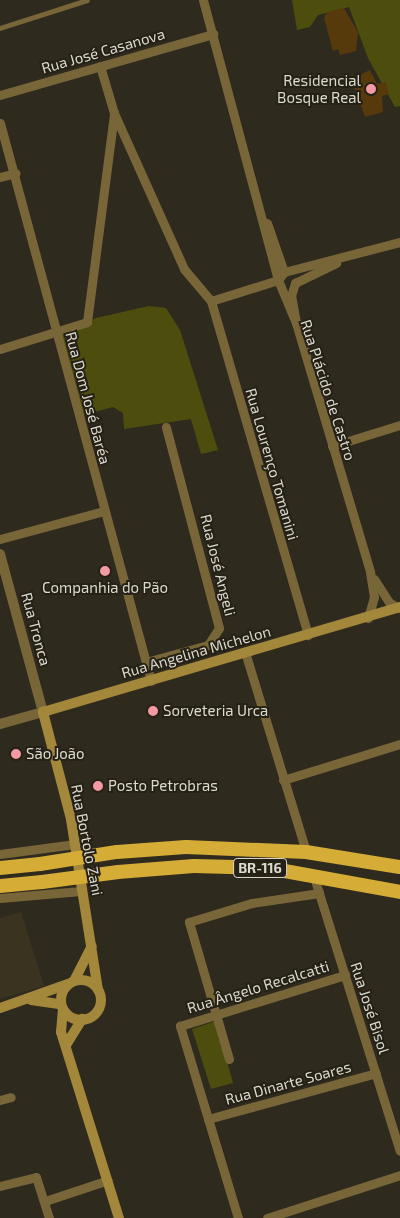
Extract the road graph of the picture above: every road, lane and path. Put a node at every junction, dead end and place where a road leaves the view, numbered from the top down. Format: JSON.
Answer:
{"nodes":[{"id":1,"x":87,"y":0,"type":"edge"},
{"id":2,"x":203,"y":0,"type":"edge"},
{"id":3,"x":0,"y":28,"type":"edge"},
{"id":4,"x":213,"y":34,"type":"junction"},
{"id":5,"x":100,"y":66,"type":"junction"},
{"id":6,"x":0,"y":95,"type":"edge"},
{"id":7,"x":114,"y":112,"type":"junction"},
{"id":8,"x":0,"y":123,"type":"edge"},
{"id":9,"x":16,"y":173,"type":"junction"},
{"id":10,"x":0,"y":177,"type":"edge"},
{"id":11,"x":263,"y":216,"type":"junction"},
{"id":12,"x":400,"y":242,"type":"edge"},
{"id":13,"x":339,"y":261,"type":"junction"},
{"id":14,"x":284,"y":272,"type":"junction"},
{"id":15,"x":278,"y":280,"type":"junction"},
{"id":16,"x":210,"y":301,"type":"junction"},
{"id":17,"x":296,"y":323,"type":"junction"},
{"id":18,"x":56,"y":333,"type":"junction"},
{"id":19,"x":0,"y":348,"type":"edge"},
{"id":20,"x":400,"y":425,"type":"edge"},
{"id":21,"x":166,"y":427,"type":"dead end"},
{"id":22,"x":332,"y":446,"type":"junction"},
{"id":23,"x":104,"y":511,"type":"junction"},
{"id":24,"x":0,"y":539,"type":"edge"},
{"id":25,"x":0,"y":554,"type":"edge"},
{"id":26,"x":370,"y":572,"type":"junction"},
{"id":27,"x":399,"y":607,"type":"edge"},
{"id":28,"x":368,"y":618,"type":"junction"},
{"id":29,"x":308,"y":635,"type":"junction"},
{"id":30,"x":245,"y":652,"type":"junction"},
{"id":31,"x":146,"y":662,"type":"junction"},
{"id":32,"x":151,"y":681,"type":"junction"},
{"id":33,"x":43,"y":712,"type":"junction"},
{"id":34,"x":0,"y":724,"type":"edge"},
{"id":35,"x":400,"y":744,"type":"edge"},
{"id":36,"x":283,"y":780,"type":"junction"},
{"id":37,"x":75,"y":844,"type":"junction"},
{"id":38,"x":306,"y":852,"type":"junction"},
{"id":39,"x":0,"y":854,"type":"edge"},
{"id":40,"x":400,"y":867,"type":"edge"},
{"id":41,"x":0,"y":868,"type":"edge"},
{"id":42,"x":313,"y":874,"type":"junction"},
{"id":43,"x":0,"y":886,"type":"edge"},
{"id":44,"x":82,"y":891,"type":"junction"},
{"id":45,"x":400,"y":892,"type":"edge"},
{"id":46,"x":319,"y":893,"type":"junction"},
{"id":47,"x":0,"y":898,"type":"edge"},
{"id":48,"x":92,"y":946,"type":"junction"},
{"id":49,"x":344,"y":975,"type":"junction"},
{"id":50,"x":71,"y":982,"type":"junction"},
{"id":51,"x":98,"y":990,"type":"junction"},
{"id":52,"x":30,"y":1000,"type":"junction"},
{"id":53,"x":62,"y":1007,"type":"junction"},
{"id":54,"x":0,"y":1008,"type":"edge"},
{"id":55,"x":218,"y":1014,"type":"junction"},
{"id":56,"x":82,"y":1020,"type":"junction"},
{"id":57,"x":66,"y":1045,"type":"junction"},
{"id":58,"x":230,"y":1059,"type":"dead end"},
{"id":59,"x":376,"y":1073,"type":"junction"},
{"id":60,"x":11,"y":1097,"type":"dead end"},
{"id":61,"x":0,"y":1100,"type":"edge"},
{"id":62,"x":208,"y":1119,"type":"junction"},
{"id":63,"x":400,"y":1151,"type":"edge"},
{"id":64,"x":400,"y":1175,"type":"edge"},
{"id":65,"x":108,"y":1180,"type":"junction"},
{"id":66,"x":0,"y":1186,"type":"edge"},
{"id":67,"x":45,"y":1201,"type":"junction"},
{"id":68,"x":49,"y":1218,"type":"edge"},
{"id":69,"x":119,"y":1218,"type":"edge"},
{"id":70,"x":238,"y":1218,"type":"edge"},
{"id":71,"x":267,"y":1218,"type":"edge"}],
"edges":[{"from":1,"to":3,"type":"lane"},
{"from":2,"to":4,"type":"street","name":"Rua Plácido de Castro"},
{"from":4,"to":5,"type":"street","name":"Rua José Casanova"},
{"from":4,"to":11,"type":"street","name":"Rua Plácido de Castro"},
{"from":5,"to":6,"type":"street","name":"Rua José Casanova"},
{"from":5,"to":7,"type":"street"},
{"from":7,"to":16,"type":"street"},
{"from":7,"to":18,"type":"street"},
{"from":8,"to":9,"type":"street","name":"Rua Dom José Baréa"},
{"from":9,"to":10,"type":"street"},
{"from":9,"to":18,"type":"street","name":"Rua Dom José Baréa"},
{"from":11,"to":14,"type":"street","name":"Rua Plácido de Castro"},
{"from":11,"to":15,"type":"street","name":"Rua Plácido de Castro"},
{"from":12,"to":13,"type":"street"},
{"from":13,"to":14,"type":"street"},
{"from":13,"to":17,"type":"street"},
{"from":14,"to":15,"type":"street"},
{"from":15,"to":16,"type":"street"},
{"from":15,"to":17,"type":"street","name":"Rua Plácido de Castro"},
{"from":16,"to":29,"type":"street","name":"Rua Lourenço Tomanini"},
{"from":17,"to":22,"type":"street","name":"Rua Plácido de Castro"},
{"from":18,"to":19,"type":"street"},
{"from":18,"to":23,"type":"street","name":"Rua Dom José Baréa"},
{"from":20,"to":22,"type":"street"},
{"from":21,"to":31,"type":"street","name":"Rua José Angeli"},
{"from":22,"to":26,"type":"street","name":"Rua Plácido de Castro"},
{"from":23,"to":24,"type":"street"},
{"from":23,"to":31,"type":"street","name":"Rua Dom José Baréa"},
{"from":25,"to":33,"type":"street","name":"Rua Tronca"},
{"from":26,"to":27,"type":"street","name":"Rua Plácido de Castro"},
{"from":26,"to":28,"type":"street","name":"Rua Plácido de Castro"},
{"from":27,"to":28,"type":"main road","name":"Rua Angelina Michelon"},
{"from":28,"to":29,"type":"main road","name":"Rua Angelina Michelon"},
{"from":29,"to":30,"type":"main road","name":"Rua Angelina Michelon"},
{"from":30,"to":32,"type":"main road","name":"Rua Angelina Michelon"},
{"from":30,"to":36,"type":"street"},
{"from":31,"to":32,"type":"street","name":"Rua Dom José Baréa"},
{"from":32,"to":33,"type":"main road","name":"Rua Angelina Michelon"},
{"from":33,"to":34,"type":"street","name":"Rua Angelina Michelon"},
{"from":33,"to":37,"type":"main road","name":"Rua Bortolo Zani"},
{"from":35,"to":36,"type":"street"},
{"from":36,"to":38,"type":"street"},
{"from":37,"to":39,"type":"street"},
{"from":37,"to":44,"type":"main road","name":"Rua Bortolo Zani"},
{"from":38,"to":40,"type":"highway","number":"BR-116"},
{"from":38,"to":41,"type":"highway","number":"BR-116","bridge":true},
{"from":42,"to":43,"type":"highway","number":"BR-116","bridge":true},
{"from":42,"to":45,"type":"highway","number":"BR-116"},
{"from":42,"to":46,"type":"street","name":"Rua José Bisol"},
{"from":44,"to":47,"type":"street"},
{"from":44,"to":48,"type":"main road","name":"Rua Bortolo Zani"},
{"from":46,"to":49,"type":"street","name":"Rua José Bisol"},
{"from":46,"to":55,"type":"street"},
{"from":48,"to":50,"type":"main road"},
{"from":48,"to":51,"type":"main road","name":"Rua Bortolo Zani"},
{"from":49,"to":55,"type":"street","name":"Rua Ângelo Recalcatti"},
{"from":49,"to":59,"type":"street","name":"Rua José Bisol"},
{"from":50,"to":51,"type":"main road"},
{"from":50,"to":52,"type":"main road"},
{"from":50,"to":53,"type":"main road"},
{"from":51,"to":56,"type":"main road"},
{"from":52,"to":53,"type":"main road"},
{"from":52,"to":54,"type":"main road"},
{"from":53,"to":56,"type":"main road"},
{"from":53,"to":57,"type":"main road"},
{"from":55,"to":58,"type":"street"},
{"from":55,"to":62,"type":"street","name":"Rua Ângelo Recalcatti"},
{"from":56,"to":57,"type":"main road"},
{"from":57,"to":65,"type":"main road"},
{"from":59,"to":62,"type":"street","name":"Rua Dinarte Soares"},
{"from":59,"to":63,"type":"street","name":"Rua José Bisol"},
{"from":60,"to":61,"type":"street"},
{"from":62,"to":70,"type":"street"},
{"from":64,"to":71,"type":"street"},
{"from":65,"to":67,"type":"street"},
{"from":65,"to":69,"type":"main road"},
{"from":66,"to":67,"type":"street"},
{"from":67,"to":68,"type":"street"}]}
